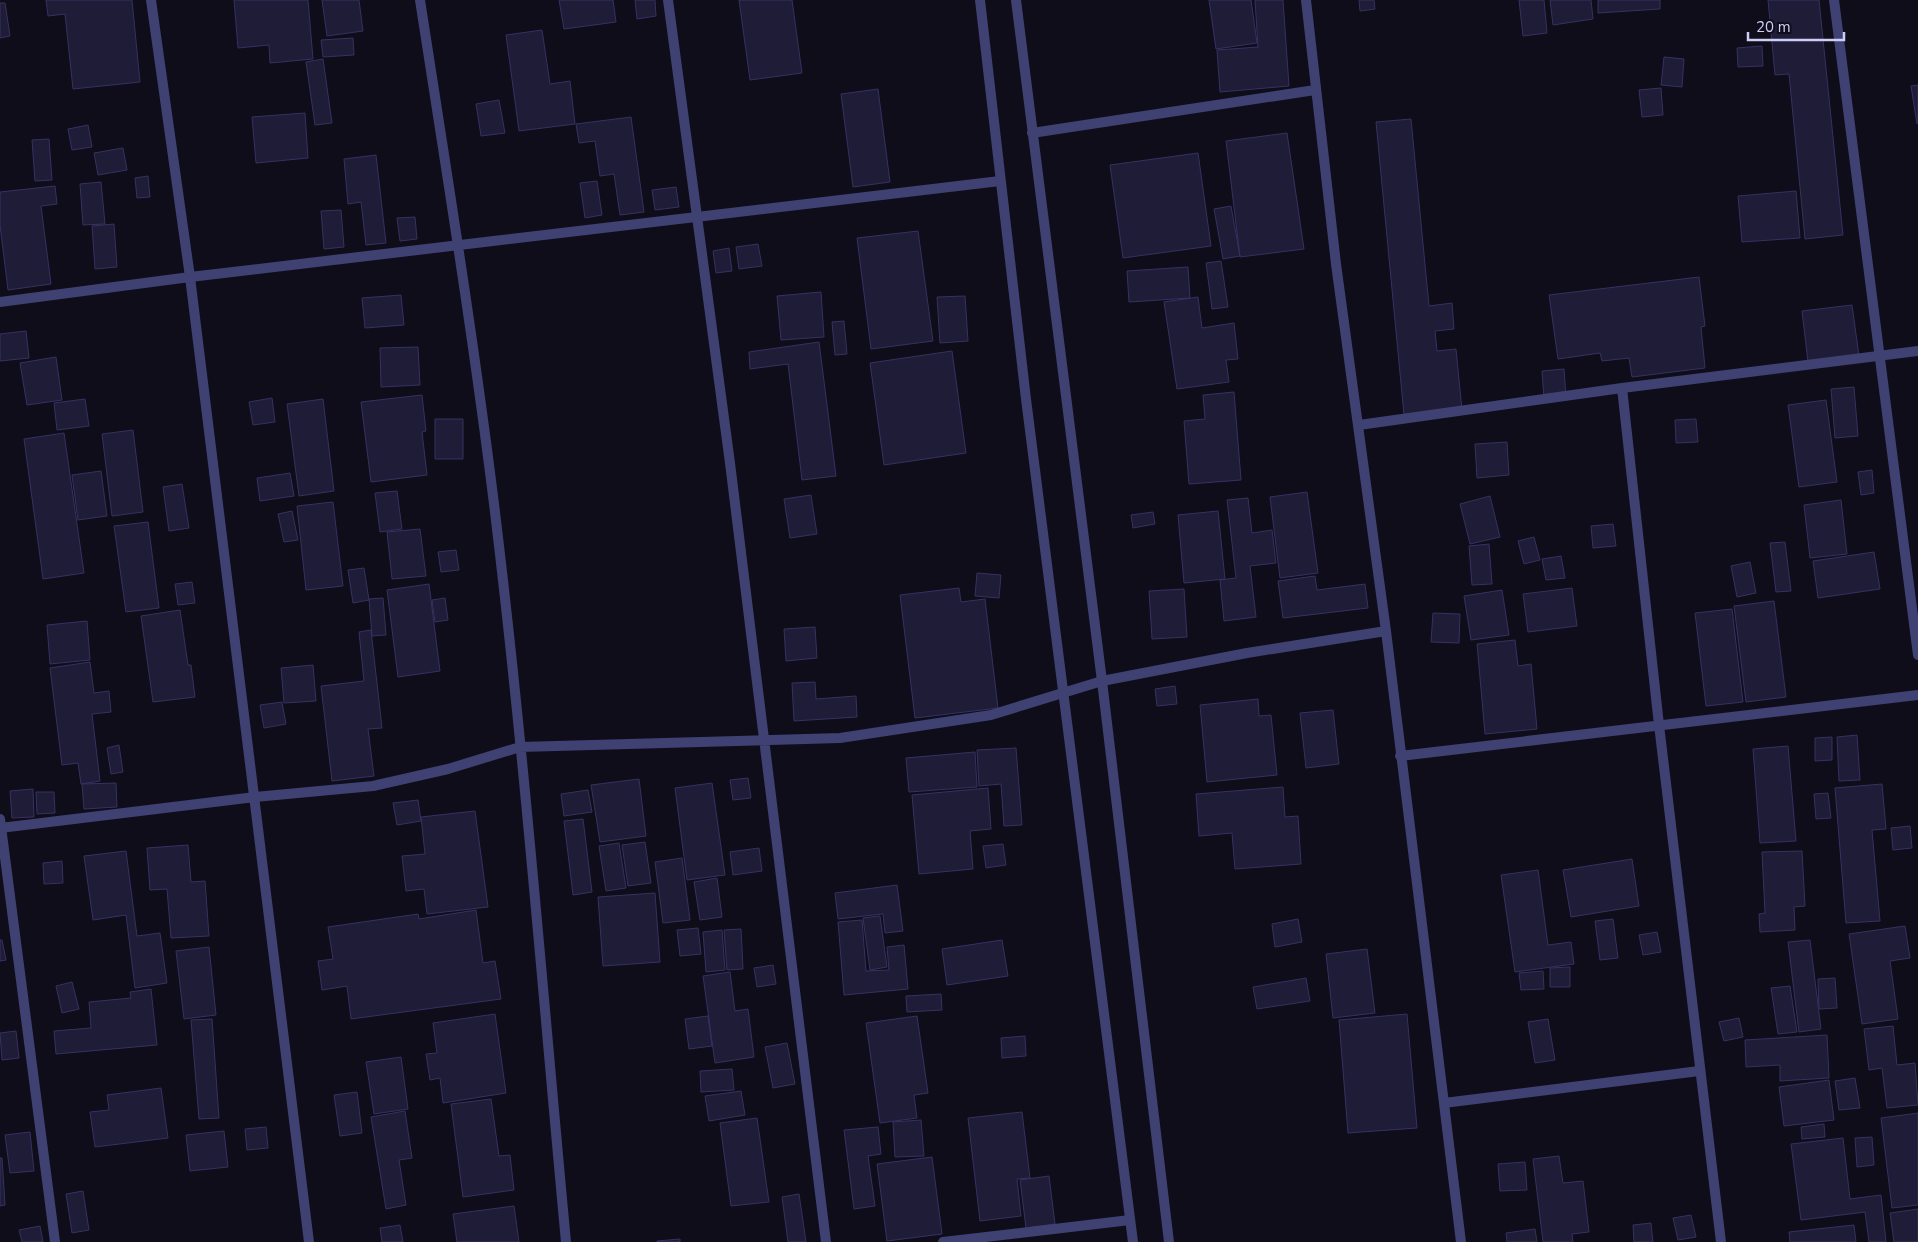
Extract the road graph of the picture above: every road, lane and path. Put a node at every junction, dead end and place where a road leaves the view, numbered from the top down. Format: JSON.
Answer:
{"nodes":[{"id":1,"x":151,"y":0,"type":"edge"},
{"id":2,"x":420,"y":0,"type":"edge"},
{"id":3,"x":668,"y":0,"type":"edge"},
{"id":4,"x":980,"y":0,"type":"edge"},
{"id":5,"x":1016,"y":0,"type":"edge"},
{"id":6,"x":1306,"y":0,"type":"edge"},
{"id":7,"x":1834,"y":0,"type":"edge"},
{"id":8,"x":1316,"y":90,"type":"junction"},
{"id":9,"x":1032,"y":133,"type":"junction"},
{"id":10,"x":1000,"y":181,"type":"junction"},
{"id":11,"x":695,"y":216,"type":"junction"},
{"id":12,"x":458,"y":245,"type":"junction"},
{"id":13,"x":190,"y":277,"type":"junction"},
{"id":14,"x":0,"y":302,"type":"edge"},
{"id":15,"x":1918,"y":351,"type":"edge"},
{"id":16,"x":1881,"y":356,"type":"junction"},
{"id":17,"x":1622,"y":388,"type":"junction"},
{"id":18,"x":1359,"y":426,"type":"junction"},
{"id":19,"x":1386,"y":631,"type":"junction"},
{"id":20,"x":1918,"y":656,"type":"edge"},
{"id":21,"x":1102,"y":682,"type":"junction"},
{"id":22,"x":1063,"y":695,"type":"junction"},
{"id":23,"x":1918,"y":695,"type":"edge"},
{"id":24,"x":1659,"y":725,"type":"junction"},
{"id":25,"x":764,"y":740,"type":"junction"},
{"id":26,"x":520,"y":747,"type":"junction"},
{"id":27,"x":1400,"y":756,"type":"junction"},
{"id":28,"x":255,"y":797,"type":"junction"},
{"id":29,"x":1,"y":825,"type":"edge"},
{"id":30,"x":1699,"y":1071,"type":"junction"},
{"id":31,"x":1444,"y":1104,"type":"junction"},
{"id":32,"x":1130,"y":1220,"type":"junction"},
{"id":33,"x":55,"y":1242,"type":"edge"},
{"id":34,"x":309,"y":1242,"type":"edge"},
{"id":35,"x":566,"y":1242,"type":"edge"},
{"id":36,"x":826,"y":1242,"type":"edge"},
{"id":37,"x":944,"y":1242,"type":"edge"},
{"id":38,"x":1133,"y":1242,"type":"edge"},
{"id":39,"x":1169,"y":1242,"type":"edge"},
{"id":40,"x":1461,"y":1242,"type":"edge"},
{"id":41,"x":1721,"y":1242,"type":"edge"}],
"edges":[{"from":1,"to":13,"type":"street"},
{"from":2,"to":12,"type":"street"},
{"from":3,"to":11,"type":"street"},
{"from":4,"to":10,"type":"street"},
{"from":5,"to":9,"type":"street"},
{"from":6,"to":8,"type":"street"},
{"from":7,"to":16,"type":"street"},
{"from":8,"to":9,"type":"street"},
{"from":8,"to":18,"type":"street"},
{"from":9,"to":21,"type":"street"},
{"from":10,"to":11,"type":"street"},
{"from":10,"to":22,"type":"street"},
{"from":11,"to":12,"type":"street"},
{"from":11,"to":25,"type":"street"},
{"from":12,"to":13,"type":"street"},
{"from":12,"to":26,"type":"street"},
{"from":13,"to":14,"type":"street"},
{"from":13,"to":28,"type":"street"},
{"from":15,"to":16,"type":"street"},
{"from":16,"to":17,"type":"street"},
{"from":16,"to":20,"type":"street"},
{"from":17,"to":18,"type":"street"},
{"from":17,"to":24,"type":"street"},
{"from":18,"to":19,"type":"street"},
{"from":19,"to":21,"type":"street"},
{"from":19,"to":27,"type":"street"},
{"from":21,"to":22,"type":"street"},
{"from":21,"to":39,"type":"street"},
{"from":22,"to":25,"type":"street"},
{"from":22,"to":32,"type":"street"},
{"from":23,"to":24,"type":"street"},
{"from":24,"to":27,"type":"street"},
{"from":24,"to":30,"type":"street"},
{"from":25,"to":26,"type":"street"},
{"from":25,"to":36,"type":"street"},
{"from":26,"to":28,"type":"street"},
{"from":26,"to":35,"type":"street"},
{"from":27,"to":31,"type":"street"},
{"from":28,"to":29,"type":"street"},
{"from":28,"to":34,"type":"street"},
{"from":29,"to":33,"type":"street"},
{"from":30,"to":31,"type":"street"},
{"from":30,"to":41,"type":"street"},
{"from":31,"to":40,"type":"street"},
{"from":32,"to":37,"type":"street"},
{"from":32,"to":38,"type":"street"}]}
